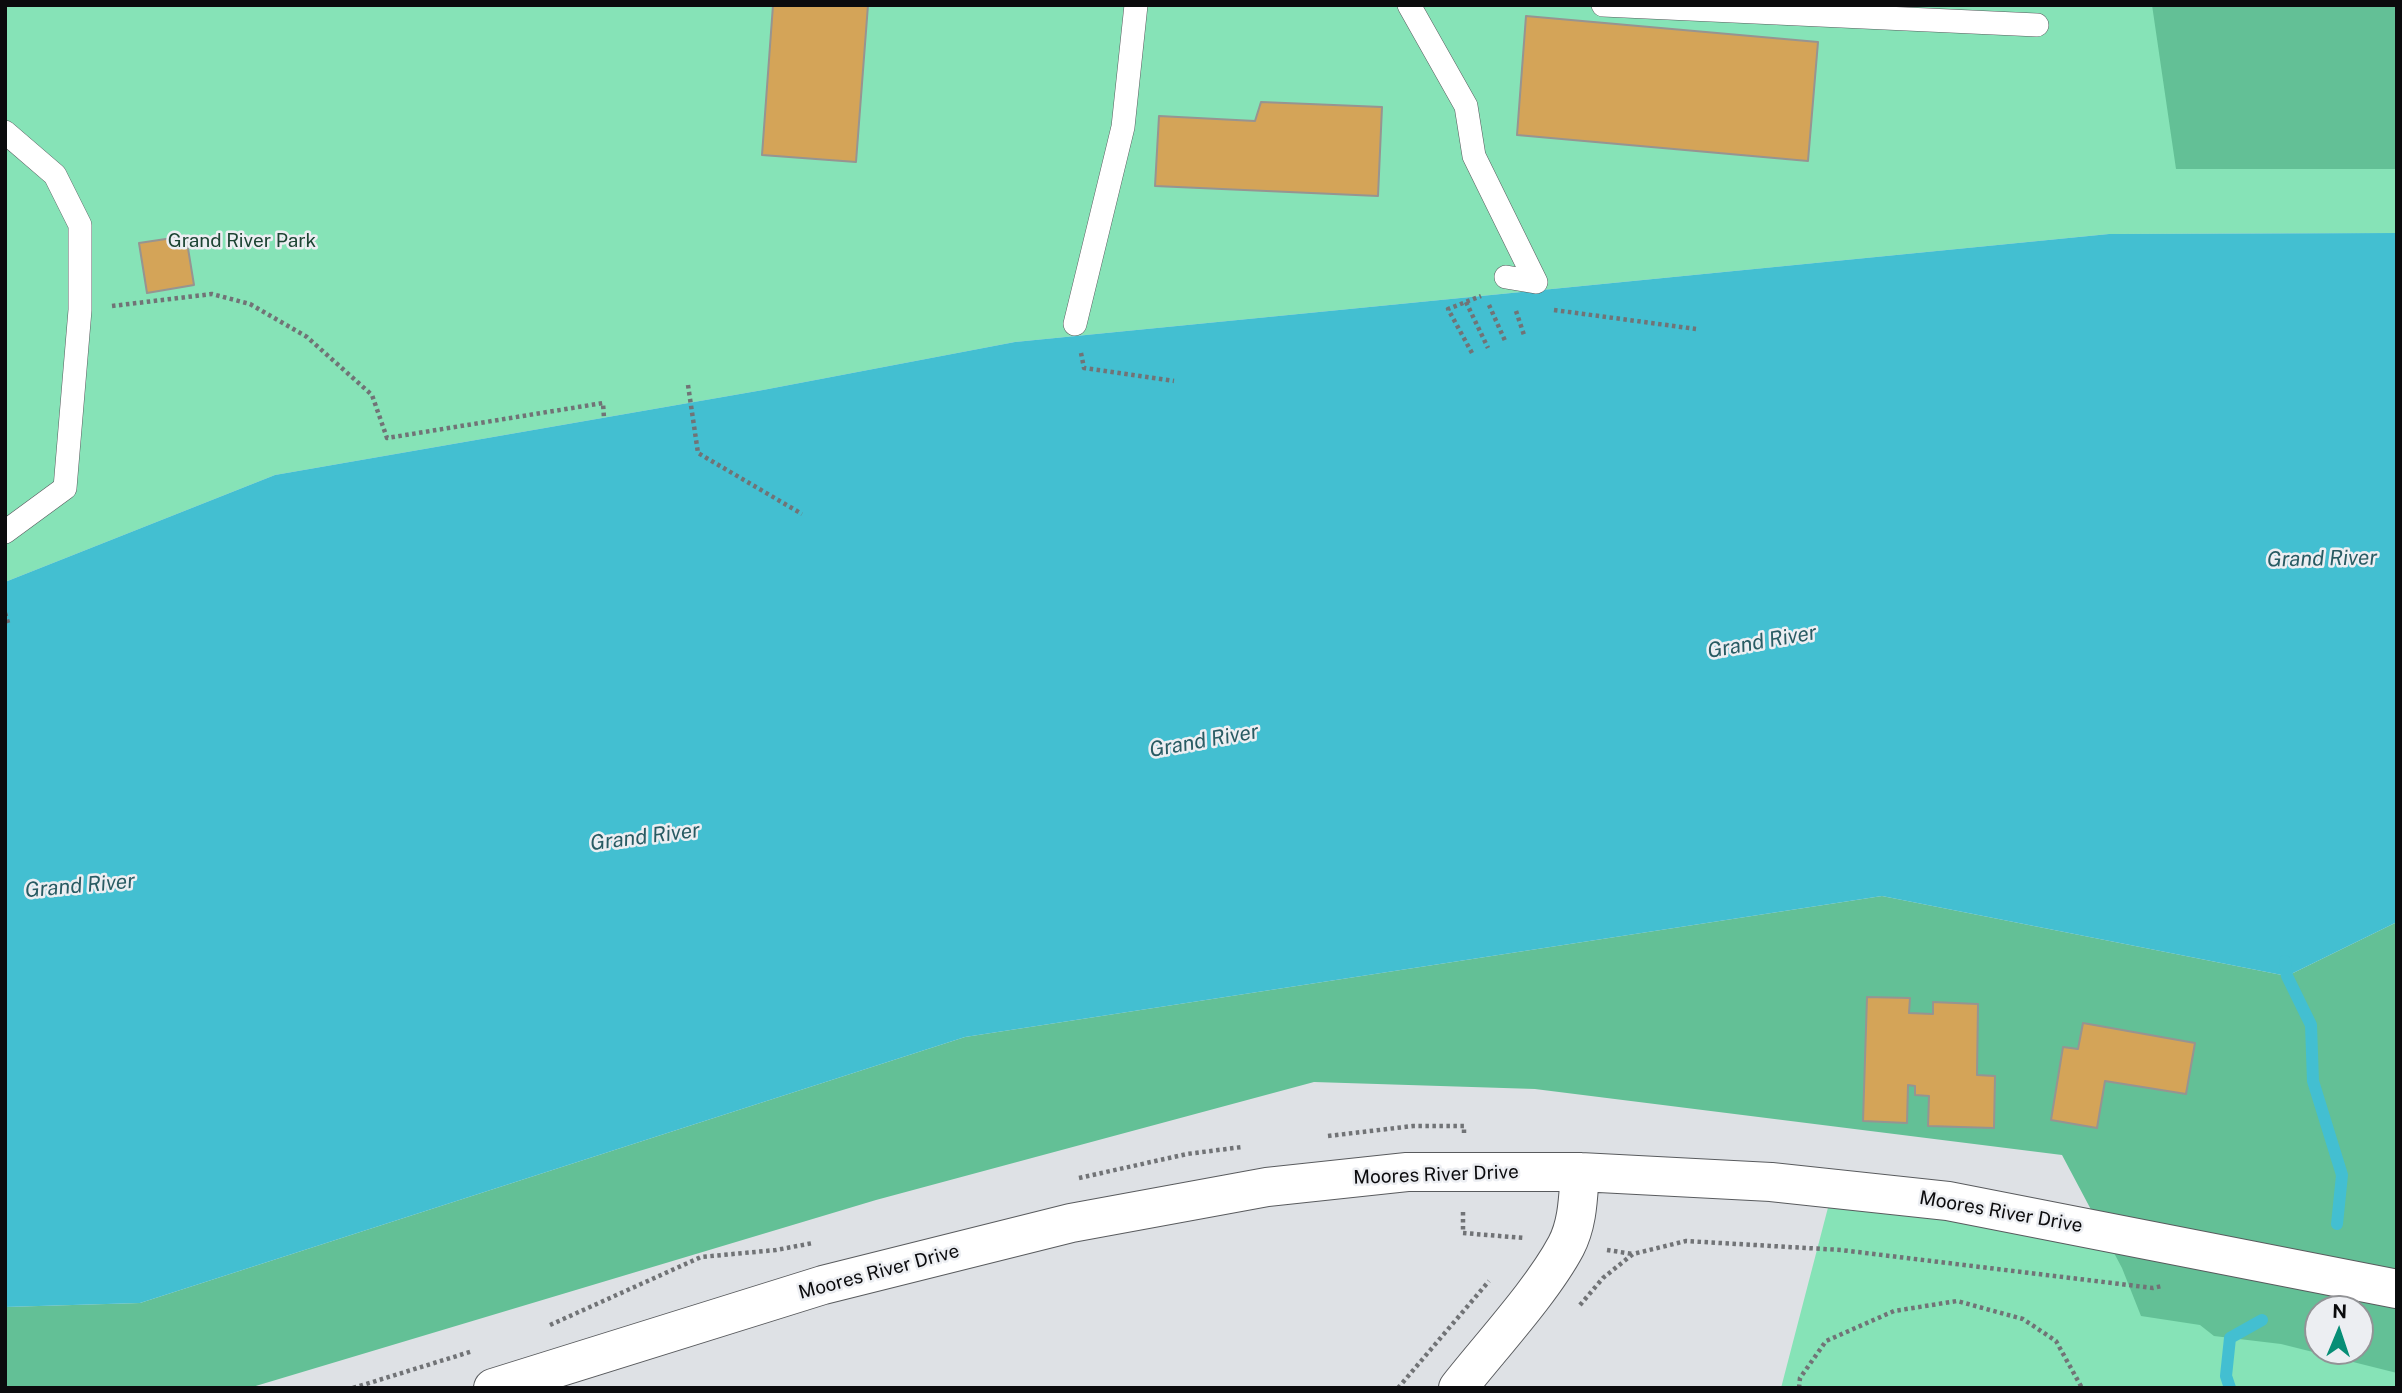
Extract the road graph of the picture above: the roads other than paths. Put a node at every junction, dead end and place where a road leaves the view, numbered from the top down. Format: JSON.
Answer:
{"nodes":[{"id":1,"x":1136,"y":5,"type":"edge"},
{"id":2,"x":1409,"y":5,"type":"edge"},
{"id":3,"x":1603,"y":5,"type":"edge"},
{"id":4,"x":2038,"y":25,"type":"dead end"},
{"id":5,"x":5,"y":132,"type":"edge"},
{"id":6,"x":1506,"y":277,"type":"dead end"},
{"id":7,"x":1075,"y":324,"type":"road end"},
{"id":8,"x":5,"y":532,"type":"edge"},
{"id":9,"x":1580,"y":1172,"type":"junction"},
{"id":10,"x":2397,"y":1289,"type":"edge"},
{"id":11,"x":493,"y":1388,"type":"edge"},
{"id":12,"x":1458,"y":1388,"type":"edge"}],
"edges":[{"from":1,"to":7,"type":"lane"},
{"from":2,"to":6,"type":"lane"},
{"from":3,"to":4,"type":"lane"},
{"from":5,"to":8,"type":"lane"},
{"from":9,"to":10,"type":"street","name":"Moores River Drive"},
{"from":9,"to":11,"type":"street","name":"Moores River Drive"},
{"from":9,"to":12,"type":"street"}]}
